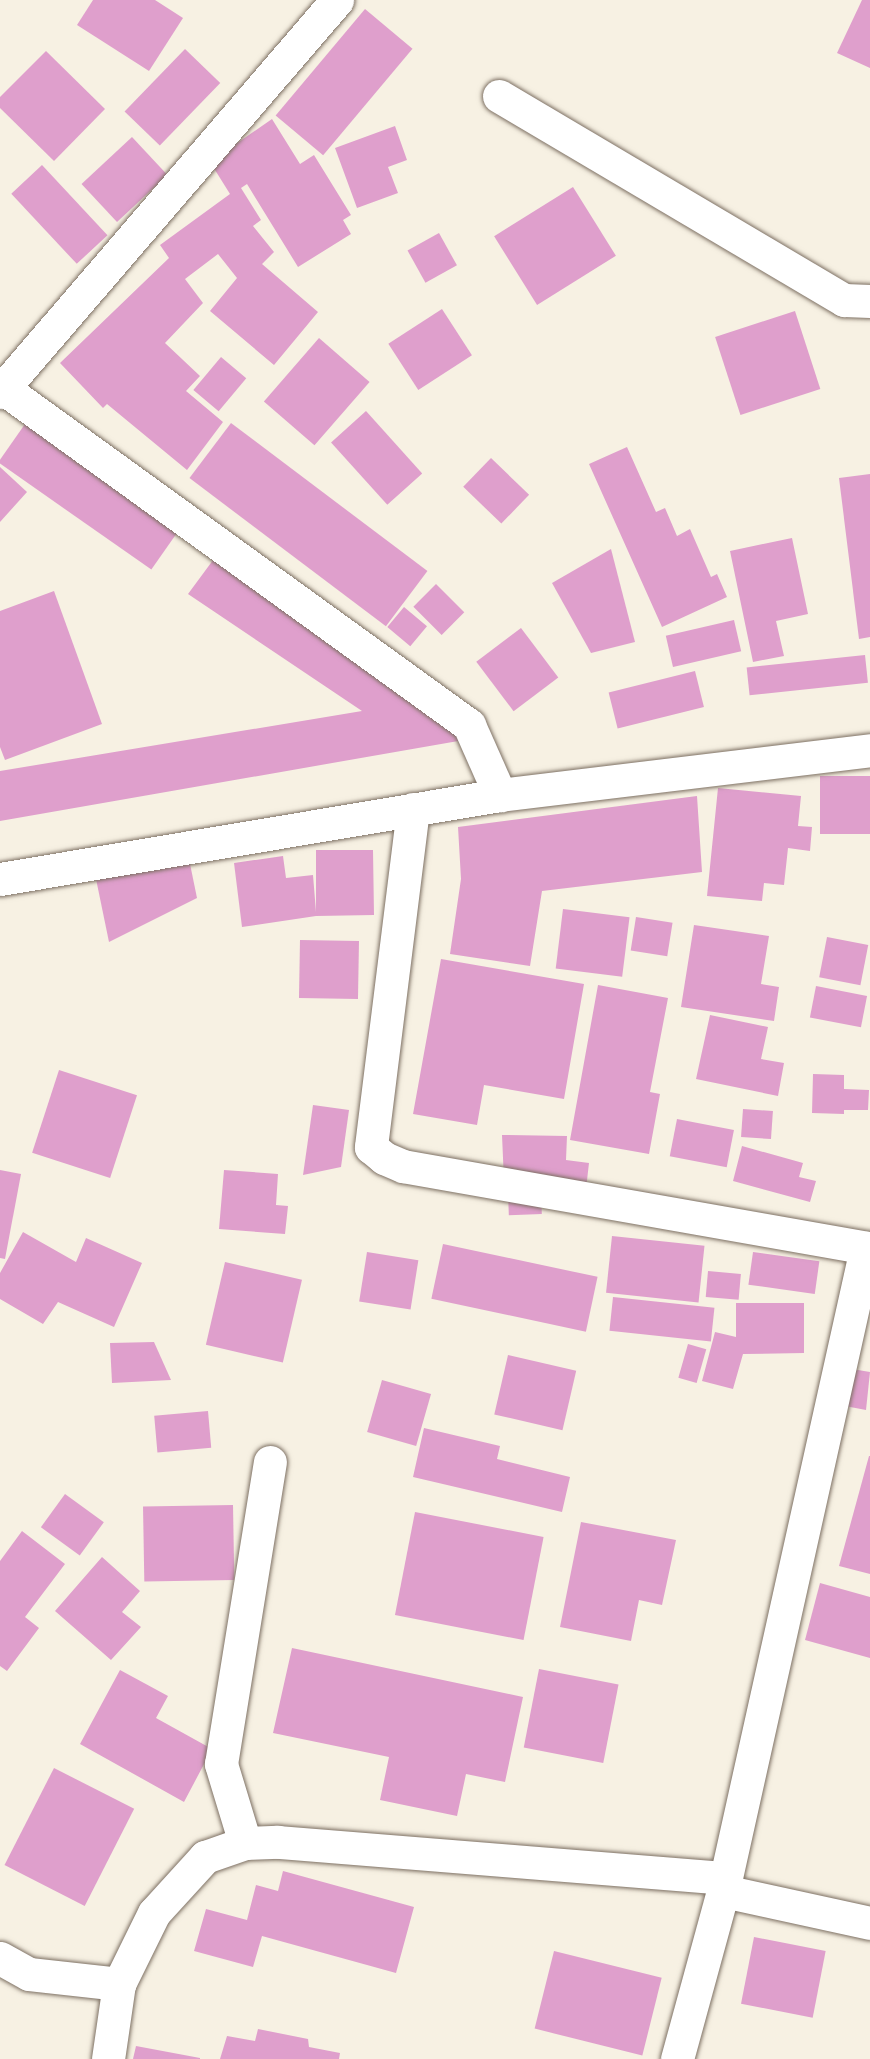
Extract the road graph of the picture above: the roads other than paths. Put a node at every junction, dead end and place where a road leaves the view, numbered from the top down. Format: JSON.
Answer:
{"nodes":[{"id":1,"x":337,"y":0,"type":"edge"},
{"id":2,"x":499,"y":96,"type":"dead end"},
{"id":3,"x":870,"y":301,"type":"edge"},
{"id":4,"x":1,"y":389,"type":"edge"},
{"id":5,"x":870,"y":750,"type":"edge"},
{"id":6,"x":500,"y":795,"type":"junction"},
{"id":7,"x":413,"y":809,"type":"junction"},
{"id":8,"x":0,"y":879,"type":"edge"},
{"id":9,"x":868,"y":1248,"type":"edge"},
{"id":10,"x":270,"y":1462,"type":"dead end"},
{"id":11,"x":245,"y":1843,"type":"junction"},
{"id":12,"x":724,"y":1885,"type":"junction"},
{"id":13,"x":870,"y":1923,"type":"edge"},
{"id":14,"x":0,"y":1958,"type":"edge"},
{"id":15,"x":119,"y":1984,"type":"junction"},
{"id":16,"x":108,"y":2059,"type":"edge"},
{"id":17,"x":677,"y":2059,"type":"edge"}],
"edges":[{"from":1,"to":4,"type":"street"},
{"from":2,"to":3,"type":"street"},
{"from":4,"to":6,"type":"street"},
{"from":5,"to":6,"type":"street"},
{"from":6,"to":7,"type":"street"},
{"from":7,"to":8,"type":"street"},
{"from":7,"to":9,"type":"street"},
{"from":9,"to":12,"type":"street"},
{"from":10,"to":11,"type":"street"},
{"from":11,"to":12,"type":"street"},
{"from":11,"to":15,"type":"street"},
{"from":12,"to":13,"type":"street"},
{"from":12,"to":17,"type":"street"},
{"from":14,"to":15,"type":"street"},
{"from":15,"to":16,"type":"street"}]}
